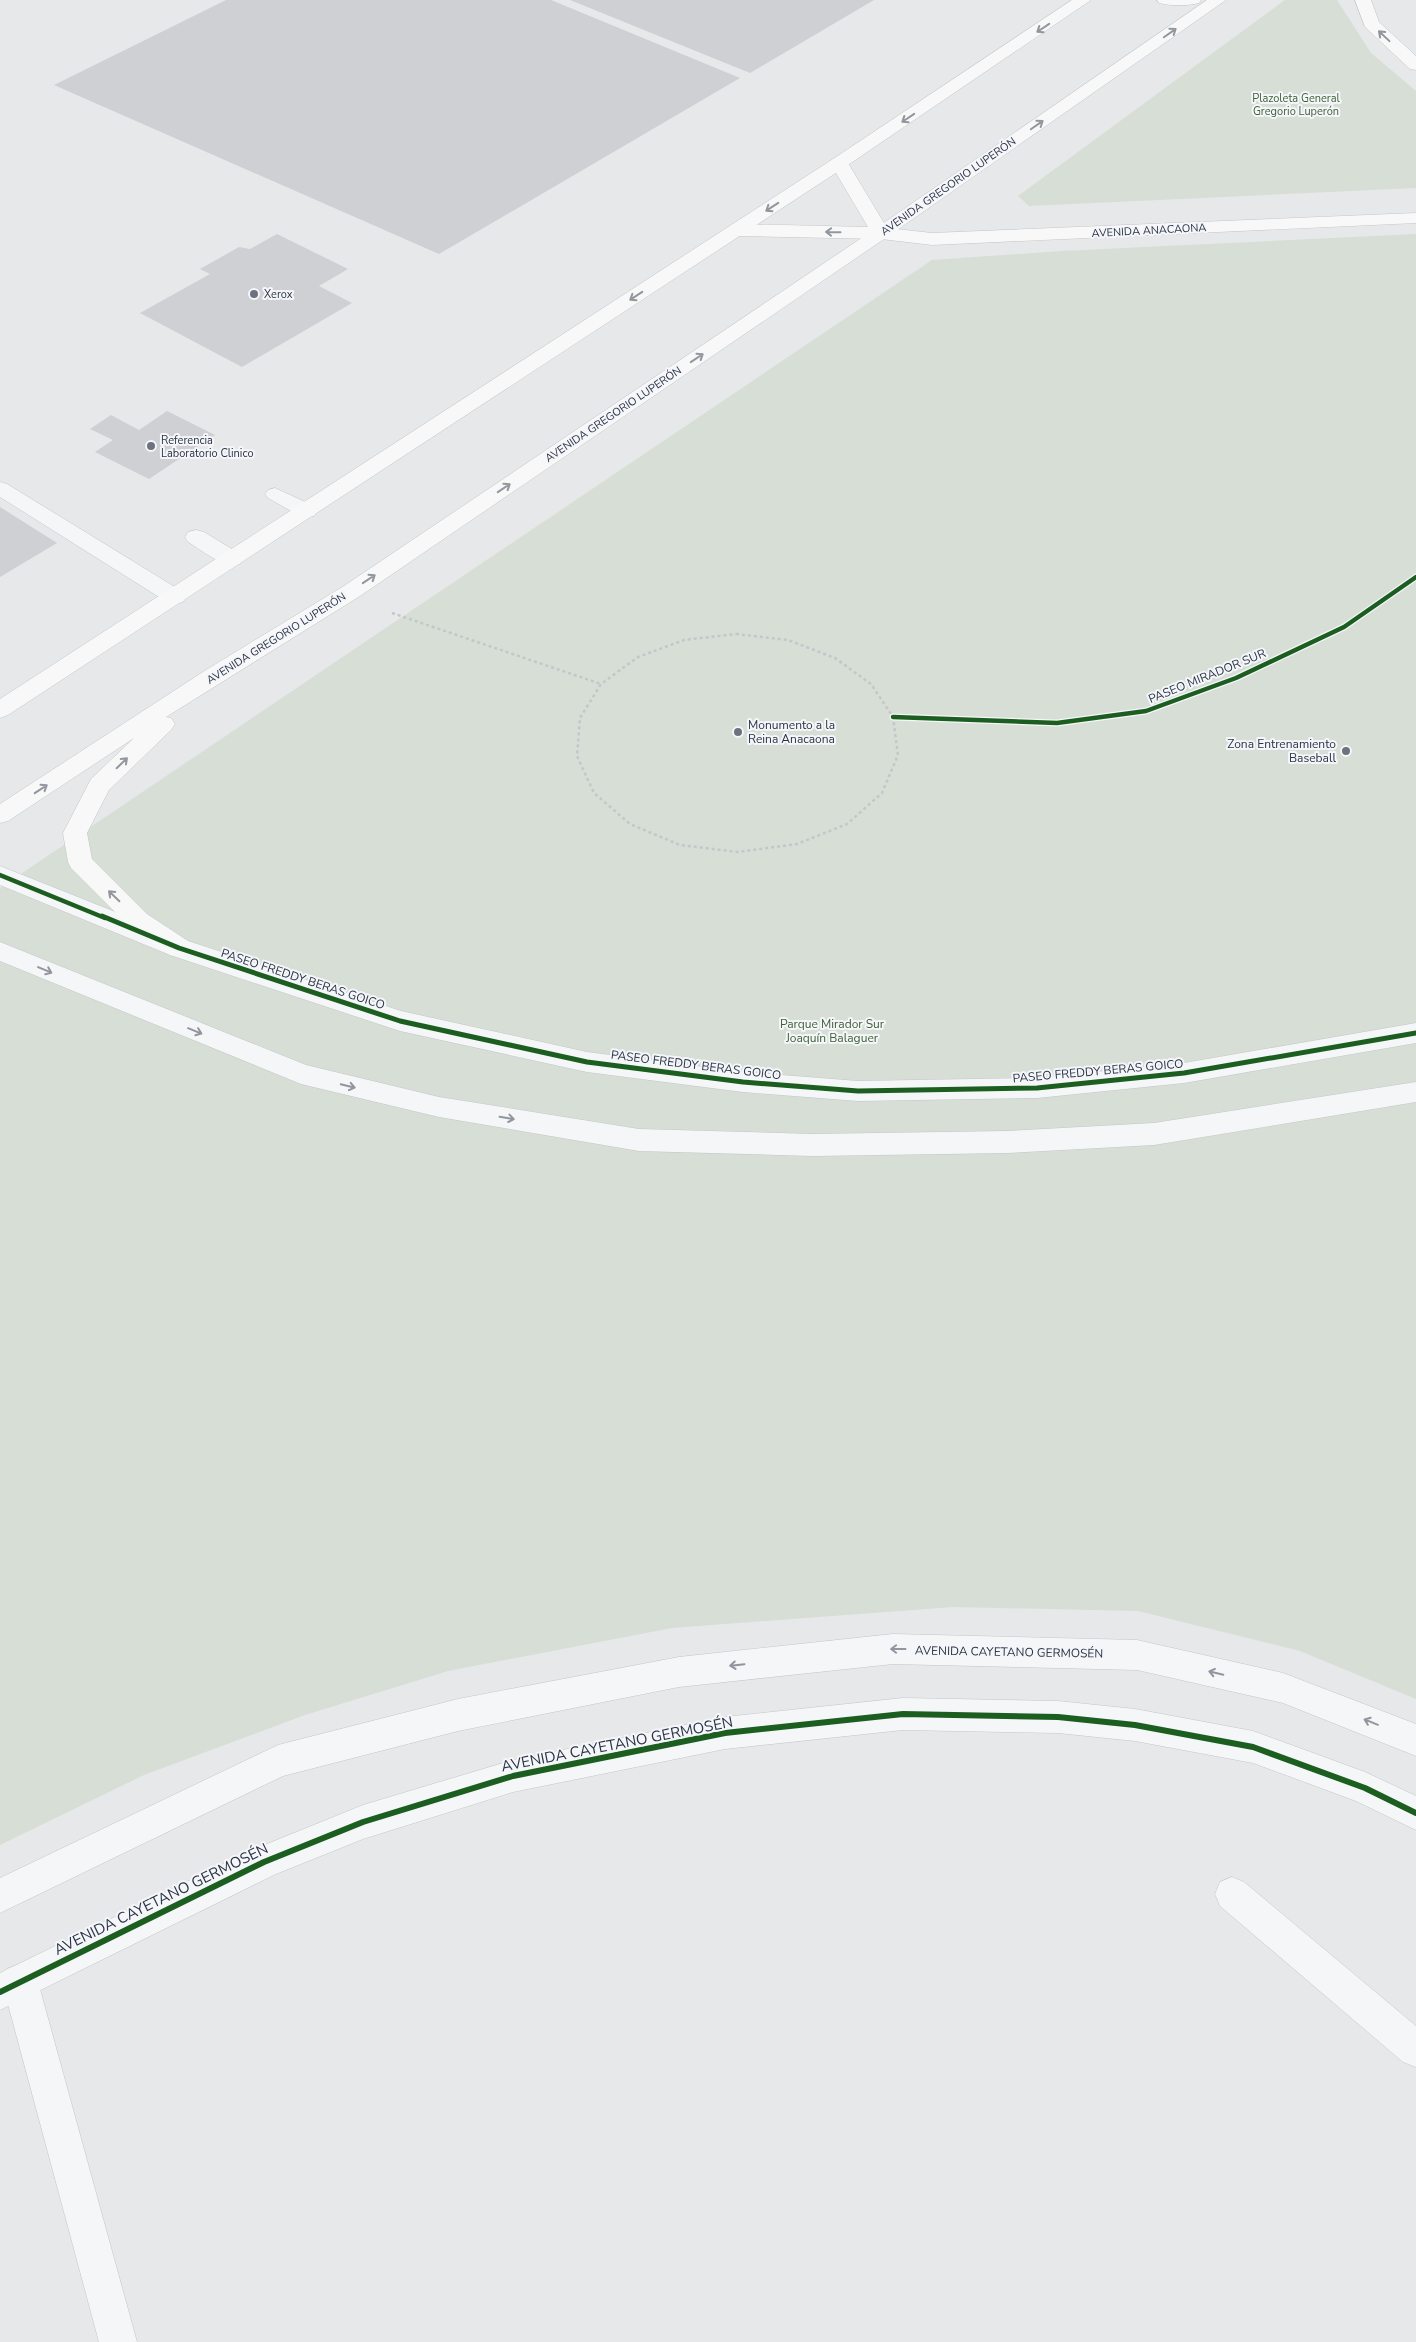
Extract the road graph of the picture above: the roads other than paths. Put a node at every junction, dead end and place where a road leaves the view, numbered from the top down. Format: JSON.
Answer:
{"nodes":[{"id":1,"x":1083,"y":0,"type":"edge"},
{"id":2,"x":1165,"y":0,"type":"edge"},
{"id":3,"x":1193,"y":0,"type":"edge"},
{"id":4,"x":1218,"y":0,"type":"edge"},
{"id":5,"x":1363,"y":0,"type":"edge"},
{"id":6,"x":1416,"y":66,"type":"edge"},
{"id":7,"x":839,"y":163,"type":"junction"},
{"id":8,"x":1416,"y":218,"type":"edge"},
{"id":9,"x":736,"y":230,"type":"junction"},
{"id":10,"x":882,"y":233,"type":"junction"},
{"id":11,"x":0,"y":488,"type":"edge"},
{"id":12,"x":275,"y":494,"type":"dead end"},
{"id":13,"x":307,"y":511,"type":"junction"},
{"id":14,"x":196,"y":537,"type":"dead end"},
{"id":15,"x":232,"y":560,"type":"junction"},
{"id":16,"x":175,"y":597,"type":"junction"},
{"id":17,"x":214,"y":675,"type":"junction"},
{"id":18,"x":0,"y":710,"type":"edge"},
{"id":19,"x":0,"y":815,"type":"edge"},
{"id":20,"x":0,"y":875,"type":"edge"},
{"id":21,"x":179,"y":948,"type":"junction"},
{"id":22,"x":0,"y":951,"type":"edge"},
{"id":23,"x":1416,"y":1033,"type":"edge"},
{"id":24,"x":1416,"y":1092,"type":"edge"},
{"id":25,"x":1416,"y":1740,"type":"edge"},
{"id":26,"x":1416,"y":1813,"type":"edge"},
{"id":27,"x":1232,"y":1894,"type":"dead end"},
{"id":28,"x":0,"y":1896,"type":"edge"},
{"id":29,"x":10,"y":1987,"type":"edge"},
{"id":30,"x":1416,"y":2049,"type":"edge"},
{"id":31,"x":118,"y":2342,"type":"edge"}],
"edges":[{"from":1,"to":7,"type":"main road","one_way":true},
{"from":2,"to":3,"type":"main road"},
{"from":10,"to":4,"type":"main road","name":"AVENIDA GREGORIO LUPERÓN","one_way":true},
{"from":6,"to":5,"type":"main road","one_way":true},
{"from":7,"to":9,"type":"main road","one_way":true},
{"from":7,"to":10,"type":"main road"},
{"from":8,"to":10,"type":"main road","name":"AVENIDA ANACAONA"},
{"from":10,"to":9,"type":"main road","name":"AVENIDA ANACAONA","one_way":true},
{"from":9,"to":13,"type":"main road","one_way":true},
{"from":17,"to":10,"type":"main road","name":"AVENIDA GREGORIO LUPERÓN","one_way":true},
{"from":11,"to":16,"type":"street"},
{"from":12,"to":13,"type":"street"},
{"from":13,"to":15,"type":"main road"},
{"from":14,"to":15,"type":"street"},
{"from":15,"to":16,"type":"main road"},
{"from":16,"to":18,"type":"main road"},
{"from":19,"to":17,"type":"main road","name":"AVENIDA GREGORIO LUPERÓN","one_way":true},
{"from":21,"to":17,"type":"main road","one_way":true},
{"from":20,"to":21,"type":"street","name":"PASEO FREDDY BERAS GOICO"},
{"from":21,"to":23,"type":"street","name":"PASEO FREDDY BERAS GOICO"},
{"from":22,"to":24,"type":"street","one_way":true},
{"from":25,"to":28,"type":"street","name":"AVENIDA CAYETANO GERMOSÉN","one_way":true},
{"from":26,"to":29,"type":"street","name":"AVENIDA CAYETANO GERMOSÉN"},
{"from":27,"to":30,"type":"street"},
{"from":29,"to":31,"type":"street"}]}
